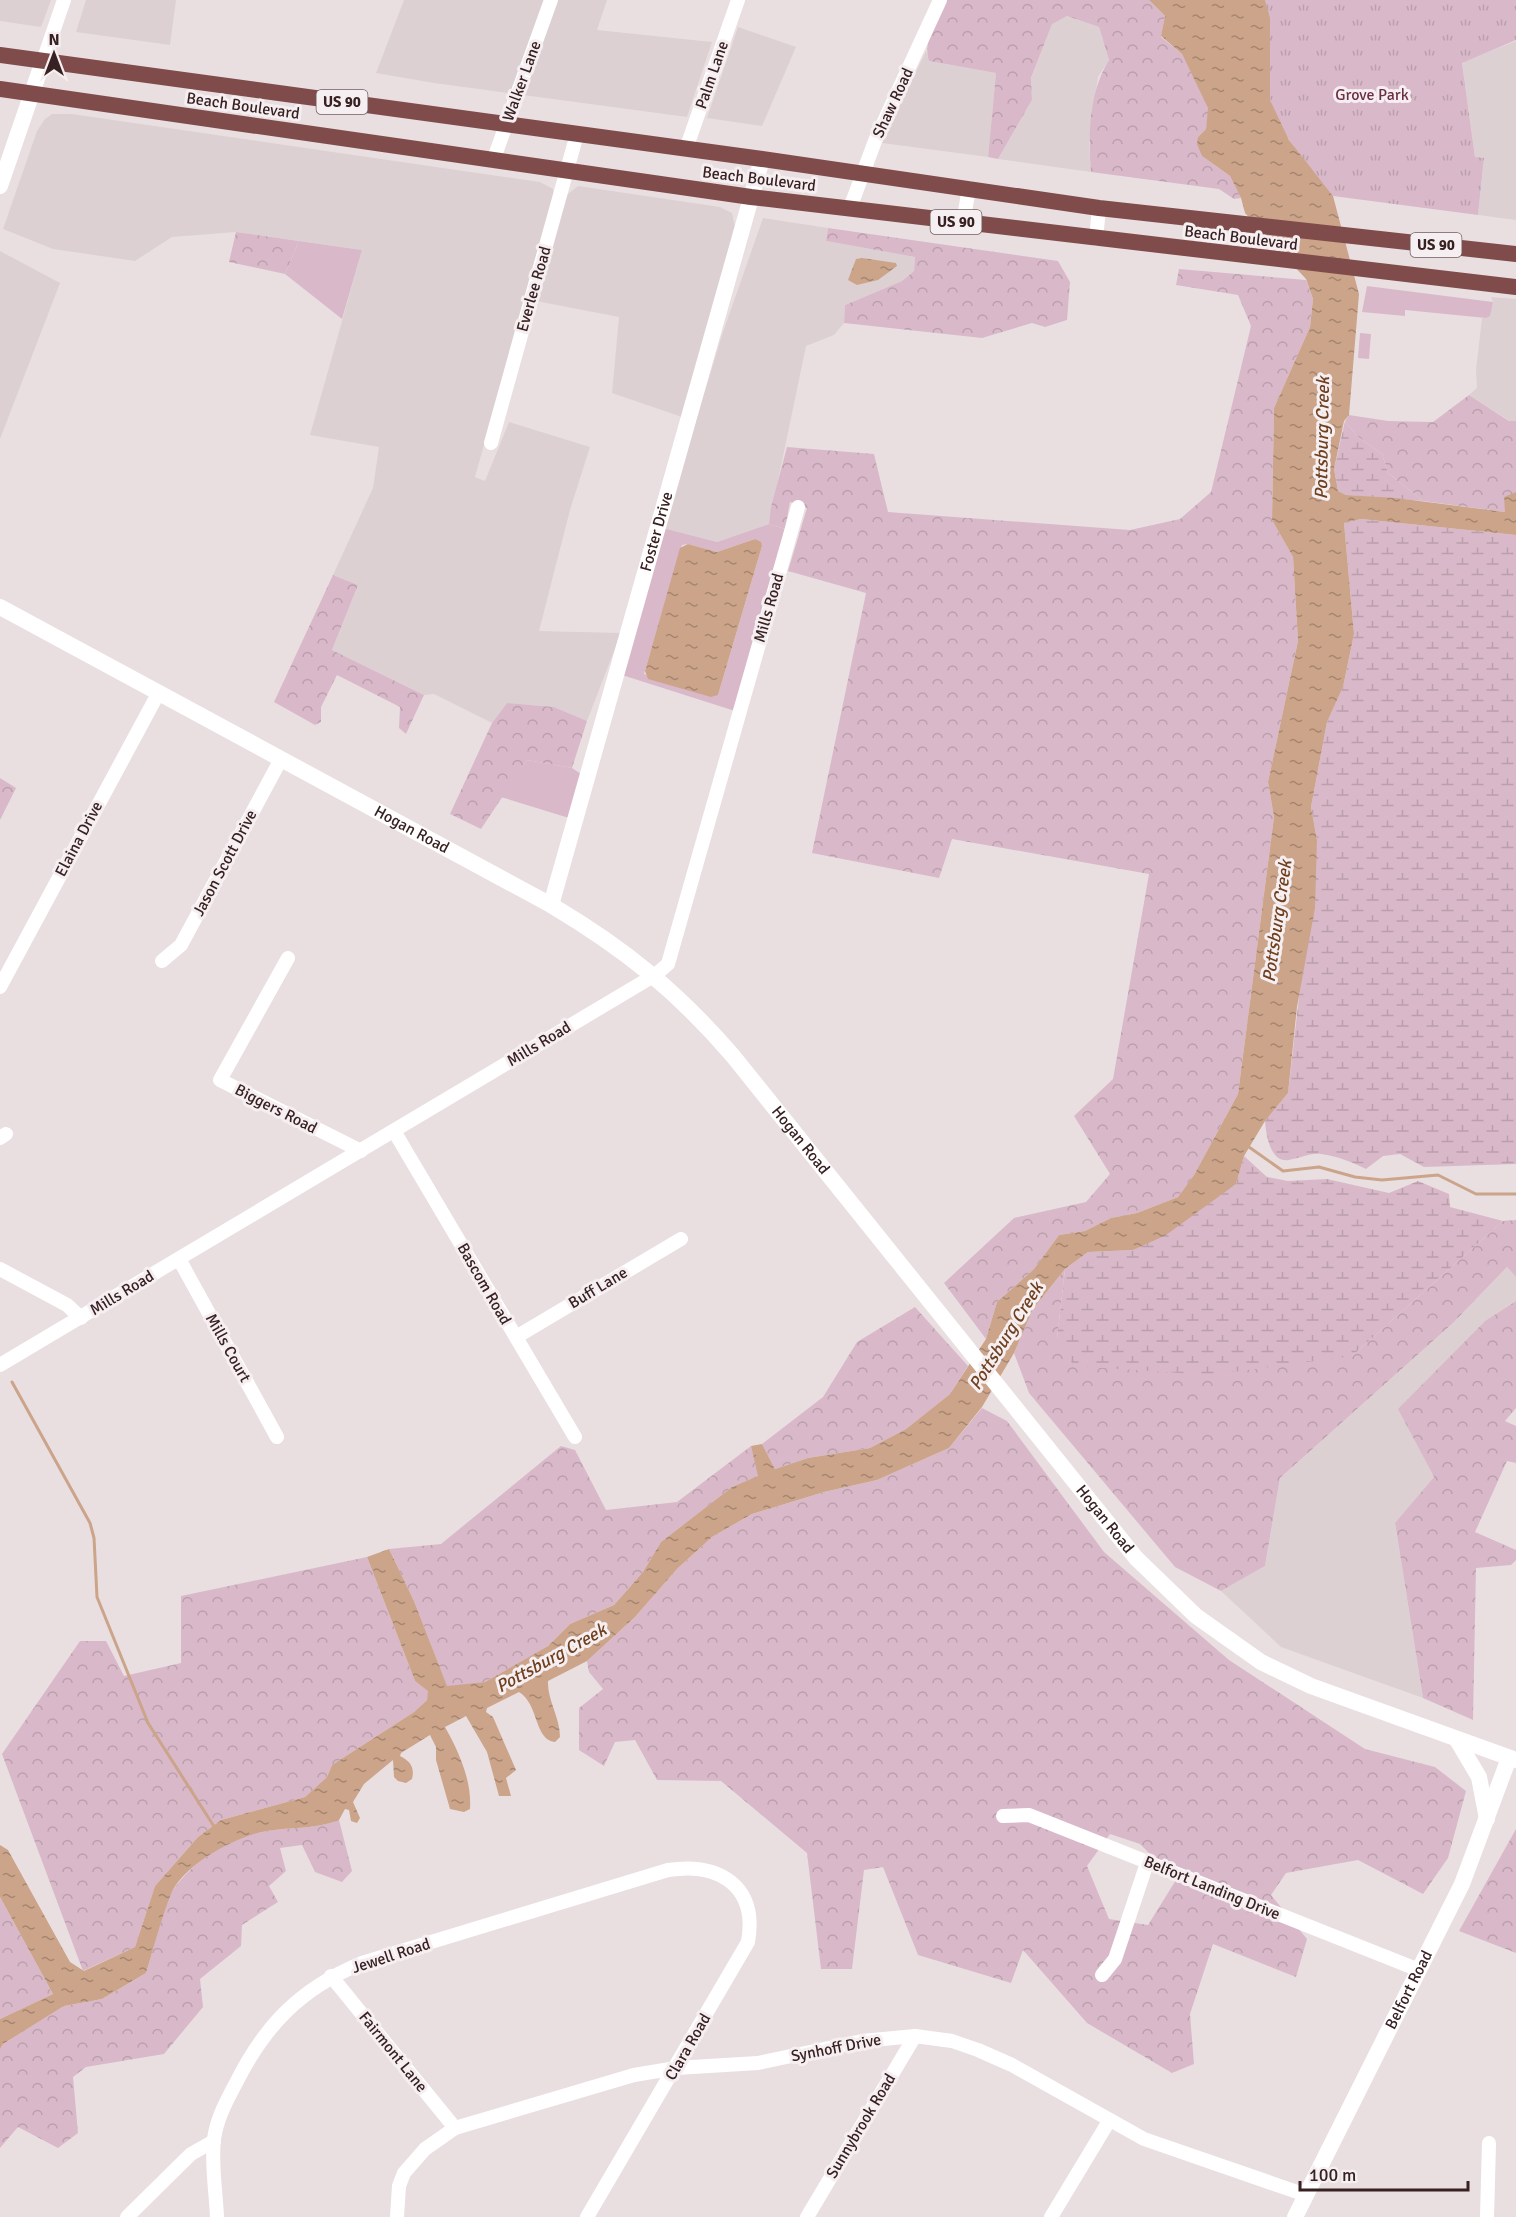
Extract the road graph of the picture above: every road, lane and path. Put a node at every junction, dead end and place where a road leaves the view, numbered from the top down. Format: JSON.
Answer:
{"nodes":[{"id":1,"x":64,"y":0,"type":"edge"},
{"id":2,"x":551,"y":0,"type":"edge"},
{"id":3,"x":738,"y":0,"type":"edge"},
{"id":4,"x":940,"y":0,"type":"edge"},
{"id":5,"x":0,"y":55,"type":"edge"},
{"id":6,"x":43,"y":61,"type":"junction"},
{"id":7,"x":0,"y":89,"type":"edge"},
{"id":8,"x":32,"y":94,"type":"junction"},
{"id":9,"x":506,"y":124,"type":"junction"},
{"id":10,"x":577,"y":134,"type":"junction"},
{"id":11,"x":686,"y":149,"type":"junction"},
{"id":12,"x":762,"y":159,"type":"junction"},
{"id":13,"x":493,"y":161,"type":"junction"},
{"id":14,"x":566,"y":171,"type":"junction"},
{"id":15,"x":863,"y":173,"type":"junction"},
{"id":16,"x":0,"y":186,"type":"edge"},
{"id":17,"x":969,"y":188,"type":"junction"},
{"id":18,"x":751,"y":197,"type":"junction"},
{"id":19,"x":850,"y":208,"type":"junction"},
{"id":20,"x":1099,"y":208,"type":"junction"},
{"id":21,"x":963,"y":223,"type":"junction"},
{"id":22,"x":1096,"y":239,"type":"junction"},
{"id":23,"x":1516,"y":254,"type":"edge"},
{"id":24,"x":1516,"y":287,"type":"edge"},
{"id":25,"x":491,"y":443,"type":"dead end"},
{"id":26,"x":798,"y":507,"type":"dead end"},
{"id":27,"x":0,"y":607,"type":"edge"},
{"id":28,"x":159,"y":692,"type":"junction"},
{"id":29,"x":281,"y":759,"type":"junction"},
{"id":30,"x":551,"y":904,"type":"junction"},
{"id":31,"x":288,"y":958,"type":"dead end"},
{"id":32,"x":162,"y":961,"type":"dead end"},
{"id":33,"x":655,"y":975,"type":"junction"},
{"id":34,"x":0,"y":987,"type":"edge"},
{"id":35,"x":394,"y":1131,"type":"junction"},
{"id":36,"x":361,"y":1151,"type":"junction"},
{"id":37,"x":681,"y":1239,"type":"dead end"},
{"id":38,"x":179,"y":1259,"type":"junction"},
{"id":39,"x":0,"y":1269,"type":"edge"},
{"id":40,"x":81,"y":1318,"type":"junction"},
{"id":41,"x":516,"y":1337,"type":"junction"},
{"id":42,"x":0,"y":1365,"type":"edge"},
{"id":43,"x":277,"y":1437,"type":"dead end"},
{"id":44,"x":575,"y":1437,"type":"dead end"},
{"id":45,"x":1457,"y":1740,"type":"junction"},
{"id":46,"x":1512,"y":1759,"type":"edge"},
{"id":47,"x":1003,"y":1816,"type":"dead end"},
{"id":48,"x":1487,"y":1821,"type":"junction"},
{"id":49,"x":1147,"y":1863,"type":"junction"},
{"id":50,"x":723,"y":1875,"type":"joint"},
{"id":51,"x":1419,"y":1970,"type":"junction"},
{"id":52,"x":1102,"y":1975,"type":"dead end"},
{"id":53,"x":332,"y":1976,"type":"junction"},
{"id":54,"x":915,"y":2036,"type":"junction"},
{"id":55,"x":676,"y":2068,"type":"junction"},
{"id":56,"x":1108,"y":2121,"type":"junction"},
{"id":57,"x":456,"y":2128,"type":"junction"},
{"id":58,"x":214,"y":2141,"type":"junction"},
{"id":59,"x":1489,"y":2143,"type":"dead end"},
{"id":60,"x":1306,"y":2195,"type":"junction"},
{"id":61,"x":127,"y":2217,"type":"edge"},
{"id":62,"x":217,"y":2217,"type":"edge"},
{"id":63,"x":397,"y":2217,"type":"edge"},
{"id":64,"x":587,"y":2217,"type":"edge"},
{"id":65,"x":807,"y":2217,"type":"edge"},
{"id":66,"x":1051,"y":2217,"type":"edge"},
{"id":67,"x":1295,"y":2217,"type":"edge"},
{"id":68,"x":1487,"y":2217,"type":"edge"}],
"edges":[{"from":1,"to":6,"type":"street"},
{"from":2,"to":9,"type":"street","name":"Walker Lane"},
{"from":3,"to":11,"type":"street","name":"Palm Lane"},
{"from":4,"to":15,"type":"street","name":"Shaw Road"},
{"from":5,"to":6,"type":"highway","number":"US 90"},
{"from":6,"to":8,"type":"main road"},
{"from":6,"to":9,"type":"highway","number":"US 90"},
{"from":7,"to":8,"type":"highway","name":"Beach Boulevard","number":"US 90"},
{"from":8,"to":13,"type":"highway","name":"Beach Boulevard","number":"US 90"},
{"from":8,"to":16,"type":"main road"},
{"from":9,"to":10,"type":"highway","number":"US 90"},
{"from":9,"to":13,"type":"street","name":"Walker Lane"},
{"from":10,"to":11,"type":"highway","number":"US 90"},
{"from":10,"to":14,"type":"street","name":"Everlee Road"},
{"from":11,"to":12,"type":"highway","number":"US 90"},
{"from":12,"to":15,"type":"highway","number":"US 90"},
{"from":12,"to":18,"type":"main road","name":"Foster Drive"},
{"from":13,"to":14,"type":"highway","name":"Beach Boulevard","number":"US 90"},
{"from":14,"to":18,"type":"highway","name":"Beach Boulevard","number":"US 90"},
{"from":14,"to":25,"type":"street","name":"Everlee Road"},
{"from":15,"to":17,"type":"highway","number":"US 90"},
{"from":15,"to":19,"type":"street","name":"Shaw Road"},
{"from":17,"to":20,"type":"highway","number":"US 90"},
{"from":17,"to":21,"type":"street"},
{"from":18,"to":19,"type":"highway","name":"Beach Boulevard","number":"US 90"},
{"from":18,"to":30,"type":"main road","name":"Foster Drive"},
{"from":19,"to":21,"type":"highway","name":"Beach Boulevard","number":"US 90"},
{"from":20,"to":22,"type":"street"},
{"from":20,"to":23,"type":"highway","number":"US 90"},
{"from":21,"to":22,"type":"highway","name":"Beach Boulevard","number":"US 90"},
{"from":22,"to":24,"type":"highway","name":"Beach Boulevard","number":"US 90"},
{"from":26,"to":33,"type":"street","name":"Mills Road"},
{"from":27,"to":28,"type":"main road","name":"Hogan Road"},
{"from":28,"to":29,"type":"main road","name":"Hogan Road"},
{"from":28,"to":34,"type":"street","name":"Elaina Drive"},
{"from":29,"to":30,"type":"main road","name":"Hogan Road"},
{"from":29,"to":32,"type":"street","name":"Jason Scott Drive"},
{"from":30,"to":33,"type":"main road","name":"Hogan Road"},
{"from":31,"to":36,"type":"street","name":"Biggers Road"},
{"from":33,"to":35,"type":"street","name":"Mills Road"},
{"from":33,"to":45,"type":"main road","name":"Hogan Road"},
{"from":35,"to":36,"type":"street","name":"Mills Road"},
{"from":35,"to":41,"type":"street","name":"Bascom Road"},
{"from":36,"to":38,"type":"street","name":"Mills Road"},
{"from":37,"to":41,"type":"street","name":"Buff Lane"},
{"from":38,"to":40,"type":"street","name":"Mills Road"},
{"from":38,"to":43,"type":"street","name":"Mills Court"},
{"from":39,"to":40,"type":"street"},
{"from":40,"to":42,"type":"street","name":"Mills Road"},
{"from":41,"to":44,"type":"street","name":"Bascom Road"},
{"from":45,"to":46,"type":"main road","name":"Hogan Road"},
{"from":45,"to":48,"type":"main road"},
{"from":46,"to":48,"type":"main road","name":"Belfort Road"},
{"from":47,"to":49,"type":"street","name":"Belfort Landing Drive"},
{"from":48,"to":51,"type":"main road","name":"Belfort Road"},
{"from":49,"to":51,"type":"street","name":"Belfort Landing Drive"},
{"from":49,"to":52,"type":"street"},
{"from":50,"to":53,"type":"street","name":"Jewell Road"},
{"from":50,"to":55,"type":"street","name":"Clara Road"},
{"from":51,"to":60,"type":"main road","name":"Belfort Road"},
{"from":53,"to":57,"type":"street","name":"Fairmont Lane"},
{"from":53,"to":58,"type":"street","name":"Jewell Road"},
{"from":54,"to":55,"type":"street","name":"Synhoff Drive"},
{"from":54,"to":56,"type":"street","name":"Synhoff Drive"},
{"from":54,"to":65,"type":"street","name":"Sunnybrook Road"},
{"from":55,"to":57,"type":"street","name":"Synhoff Drive"},
{"from":55,"to":64,"type":"street","name":"Clara Road"},
{"from":56,"to":60,"type":"street","name":"Synhoff Drive"},
{"from":56,"to":66,"type":"street"},
{"from":57,"to":63,"type":"street","name":"Synhoff Drive"},
{"from":58,"to":61,"type":"street"},
{"from":58,"to":62,"type":"street","name":"Jewell Road"},
{"from":59,"to":68,"type":"street"},
{"from":60,"to":67,"type":"main road","name":"Belfort Road"}]}
